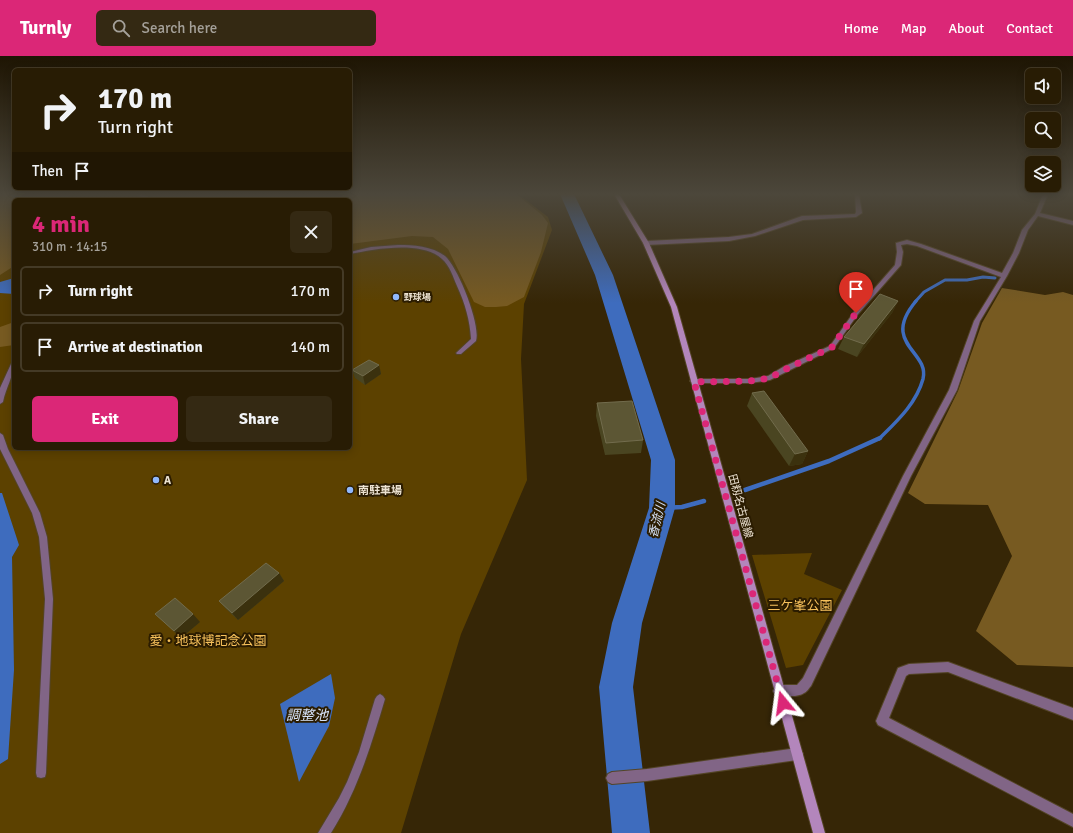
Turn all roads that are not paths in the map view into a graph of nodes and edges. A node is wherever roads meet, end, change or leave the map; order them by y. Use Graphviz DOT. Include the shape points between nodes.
graph roads {
  1 [pos="638,230"];
  2 [pos="766,230"];
  3 [pos="1025,230"];
  4 [pos="646,243"];
  5 [pos="352,253"];
  6 [pos="1004,276"];
  7 [pos="459,353"];
  8 [pos="12,368"];
  9 [pos="694,382"];
  10 [pos="0,402"];
  11 [pos="0,435"];
  12 [pos="779,691"];
  13 [pos="380,699"];
  14 [pos="1073,714"];
  15 [pos="797,754"];
  16 [pos="41,773"];
  17 [pos="612,778"];
  18 [pos="1073,821"];
  19 [pos="324,833"];
  20 [pos="819,833"];
  1 -- 4 [label="main road, 田籾名古屋線"];
  2 -- 4 [label="street" via="729,239"];
  3 -- 6 [label="street"];
  4 -- 9 [label="main road, 田籾名古屋線" via="674,307"];
  5 -- 7 [label="lane" via="408,246 422,248 443,257 467,302 474,332 474,340"];
  6 -- 9 [label="street" via="918,245 907,242 898,244 898,265 856,313 832,347 770,378"];
  6 -- 12 [label="street" via="977,321 953,390 907,476 806,682 800,690"];
  8 -- 10 [label="lane"];
  9 -- 12 [label="main road, 田籾名古屋線"];
  11 -- 16 [label="lane" via="4,449 36,513 43,537 49,600"];
  12 -- 15 [label="main road, 田籾名古屋線"];
  13 -- 19 [label="lane" via="367,745 349,790"];
  14 -- 18 [label="street" via="948,667 909,669 902,672 882,722"];
  15 -- 17 [label="street"];
  15 -- 20 [label="main road, 田籾名古屋線"];
}
